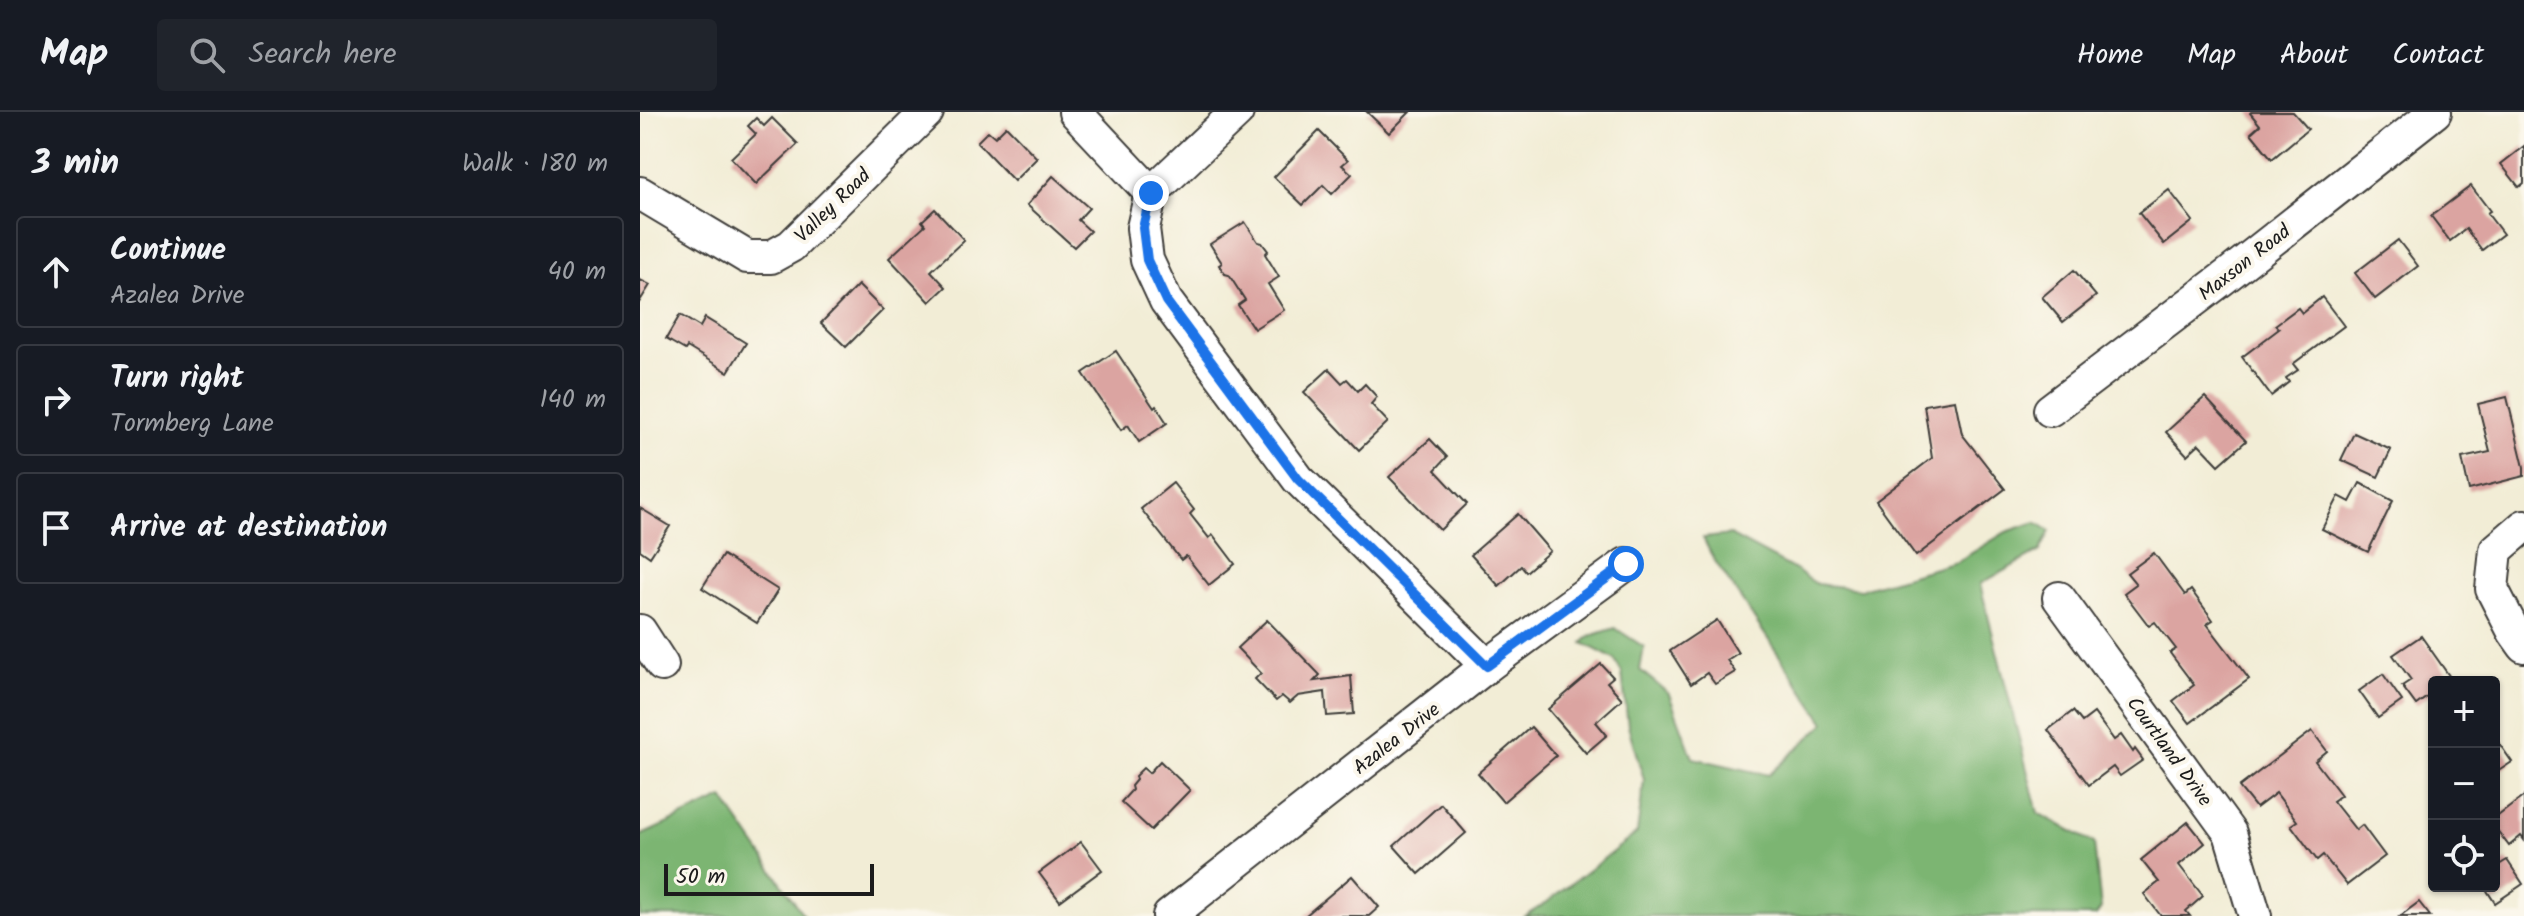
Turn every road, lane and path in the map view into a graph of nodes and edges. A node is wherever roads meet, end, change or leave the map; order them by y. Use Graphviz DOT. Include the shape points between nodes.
graph roads {
  1 [pos="927,112"];
  2 [pos="1075,112"];
  3 [pos="1237,112"];
  4 [pos="2435,112"];
  5 [pos="640,193"];
  6 [pos="1151,193"];
  7 [pos="2050,410"];
  8 [pos="2524,526"];
  9 [pos="1626,564"];
  10 [pos="2059,598"];
  11 [pos="640,631"];
  12 [pos="2524,646"];
  13 [pos="662,665"];
  14 [pos="1487,666"];
  15 [pos="1169,916"];
  16 [pos="2255,916"];
  1 -- 5 [label="street, Valley Road" via="791,246 771,257 747,257"];
  2 -- 6 [label="street"];
  3 -- 6 [label="street"];
  4 -- 7 [label="street, Maxson Road"];
  6 -- 14 [label="street" via="1143,228 1147,260 1166,301 1298,479"];
  8 -- 12 [label="street" via="2496,550 2492,589"];
  9 -- 14 [label="street, Azalea Drive"];
  10 -- 16 [label="street, Courtland Drive" via="2230,833"];
  11 -- 13 [label="street"];
  14 -- 15 [label="street, Azalea Drive"];
}
